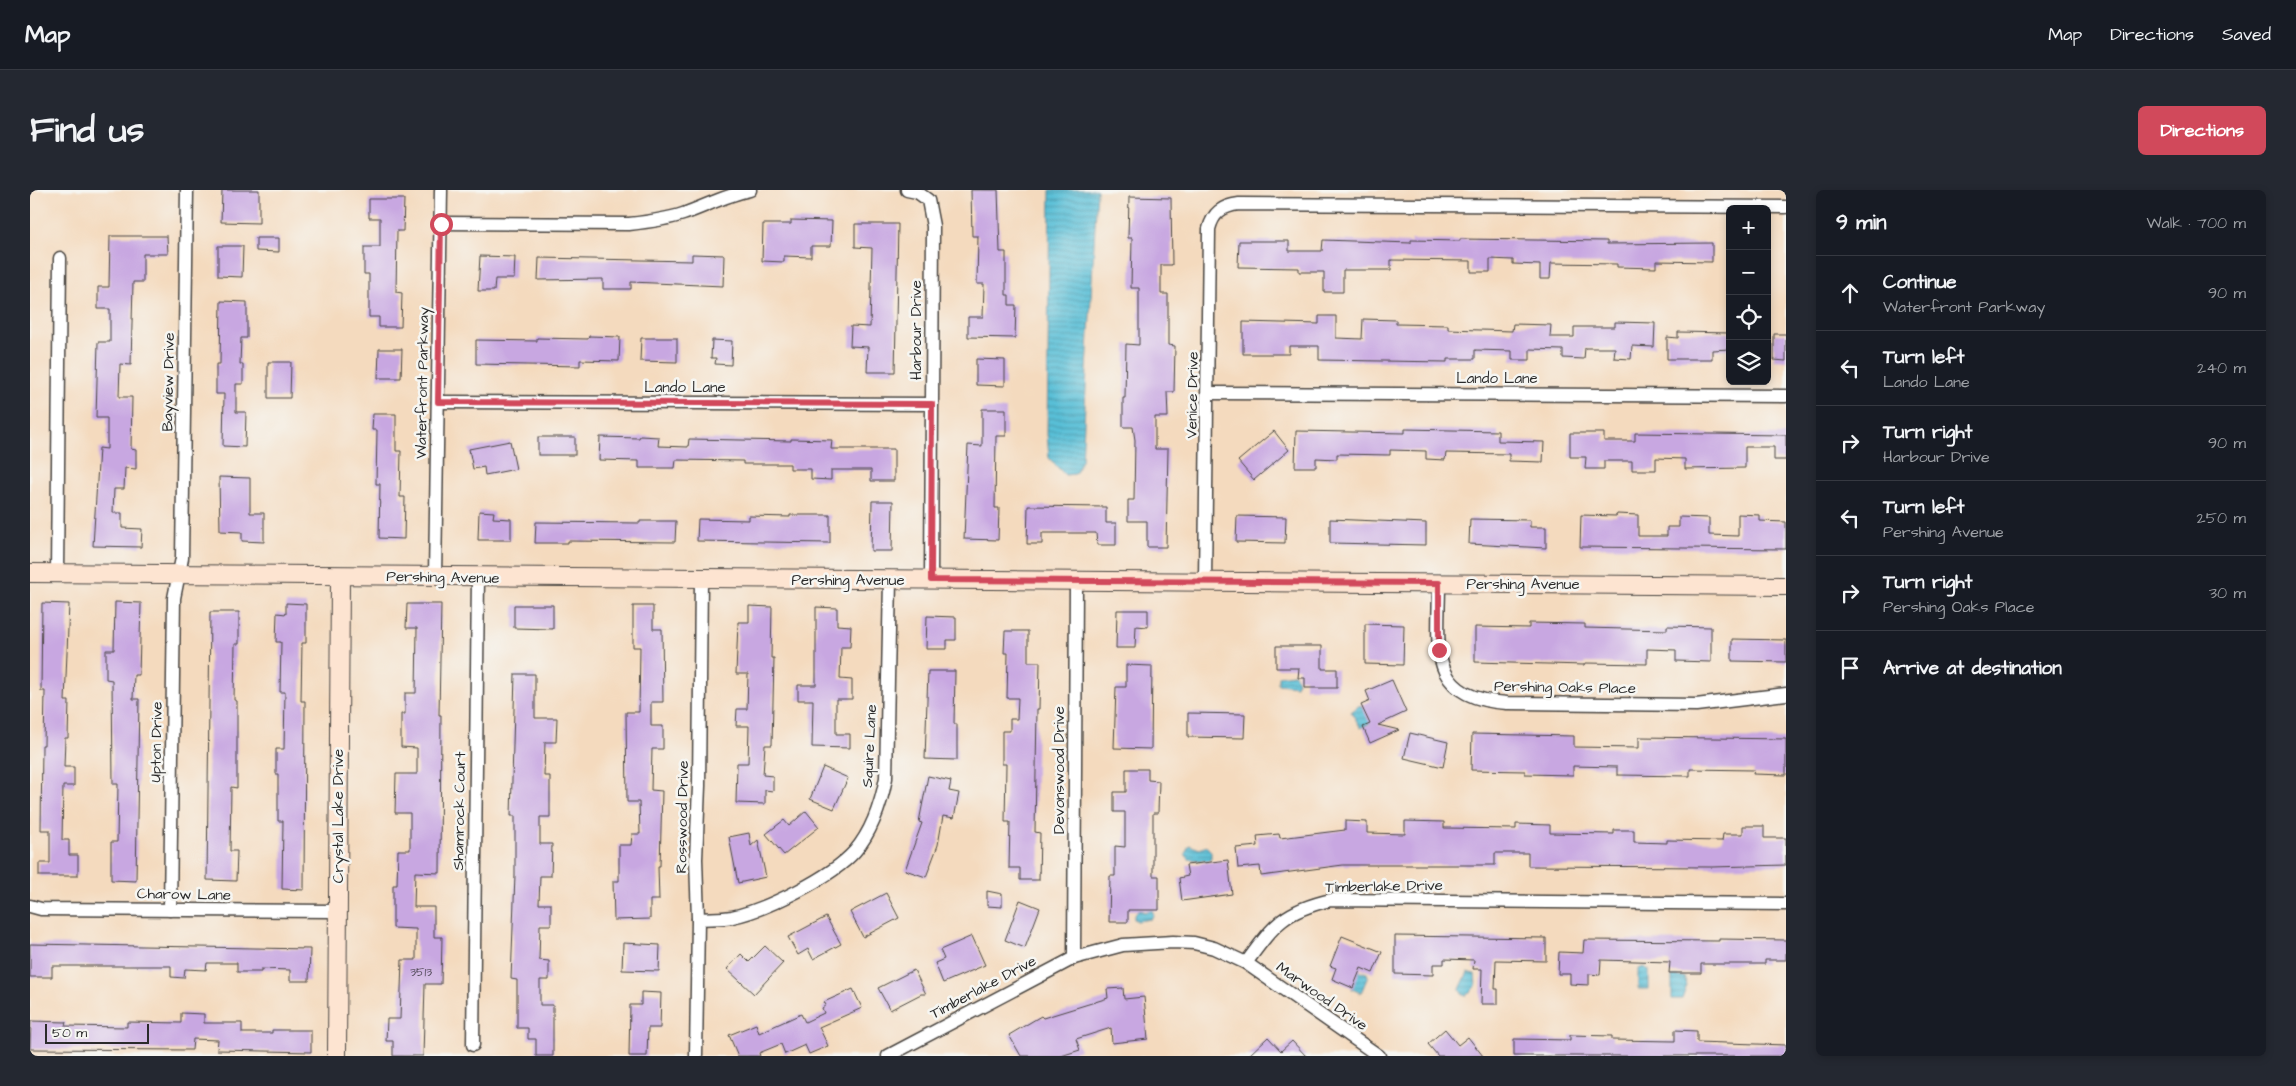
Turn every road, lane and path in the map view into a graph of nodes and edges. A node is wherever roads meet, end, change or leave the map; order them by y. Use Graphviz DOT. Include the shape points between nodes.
graph roads {
  1 [pos="187,190"];
  2 [pos="441,190"];
  3 [pos="750,190"];
  4 [pos="907,190"];
  5 [pos="1786,207"];
  6 [pos="441,224"];
  7 [pos="60,258"];
  8 [pos="1208,392"];
  9 [pos="1786,396"];
  10 [pos="438,402"];
  11 [pos="932,404"];
  12 [pos="30,573"];
  13 [pos="57,573"];
  14 [pos="178,574"];
  15 [pos="340,576"];
  16 [pos="435,576"];
  17 [pos="478,578"];
  18 [pos="700,579"];
  19 [pos="890,580"];
  20 [pos="931,580"];
  21 [pos="1076,582"];
  22 [pos="1205,582"];
  23 [pos="1439,583"];
  24 [pos="1786,586"];
  25 [pos="1786,694"];
  26 [pos="1786,904"];
  27 [pos="30,906"];
  28 [pos="170,910"];
  29 [pos="338,912"];
  30 [pos="698,919"];
  31 [pos="1074,958"];
  32 [pos="1246,963"];
  33 [pos="473,1045"];
  34 [pos="337,1056"];
  35 [pos="696,1056"];
  36 [pos="888,1056"];
  37 [pos="1379,1056"];
  1 -- 14 [label="street, Bayview Drive" via="182,558"];
  2 -- 6 [label="street, Waterfront Parkway"];
  3 -- 6 [label="street" via="730,194 657,221 629,224"];
  4 -- 11 [label="street, Harbour Drive" via="928,200 933,226"];
  5 -- 8 [label="street, Venice Drive" via="1227,206 1217,212 1209,229"];
  6 -- 10 [label="street, Waterfront Parkway"];
  7 -- 13 [label="street"];
  8 -- 9 [label="street, Lando Lane"];
  8 -- 22 [label="street, Venice Drive"];
  10 -- 11 [label="street, Lando Lane"];
  10 -- 16 [label="street, Waterfront Parkway"];
  11 -- 20 [label="street, Harbour Drive"];
  12 -- 13 [label="street, Pershing Avenue"];
  13 -- 14 [label="street, Pershing Avenue"];
  14 -- 15 [label="street, Pershing Avenue"];
  14 -- 28 [label="street, Upton Drive" via="174,598"];
  15 -- 16 [label="street, Pershing Avenue"];
  15 -- 29 [label="street, Crystal Lake Drive"];
  16 -- 17 [label="street, Pershing Avenue"];
  17 -- 18 [label="street, Pershing Avenue"];
  17 -- 33 [label="street, Shamrock Court"];
  18 -- 19 [label="street, Pershing Avenue"];
  18 -- 30 [label="street, Rosswood Drive"];
  19 -- 20 [label="street, Pershing Avenue"];
  19 -- 30 [label="street, Squire Lane" via="886,778 881,802 870,828 855,851 815,882 754,911 731,917"];
  20 -- 21 [label="street, Pershing Avenue"];
  21 -- 22 [label="street, Pershing Avenue"];
  21 -- 31 [label="street, Devonswood Drive"];
  22 -- 23 [label="street, Pershing Avenue"];
  23 -- 24 [label="street, Pershing Avenue"];
  23 -- 25 [label="street, Pershing Oaks Place" via="1439,650 1444,672 1454,686 1469,696 1506,703 1696,705"];
  26 -- 32 [label="street, Timberlake Drive" via="1331,900 1308,905 1290,914 1272,928"];
  27 -- 28 [label="street, Charow Lane" via="41,909"];
  28 -- 29 [label="street, Charow Lane"];
  29 -- 34 [label="street, Crystal Lake Drive"];
  30 -- 35 [label="street, Rosswood Drive"];
  31 -- 32 [label="street, Timberlake Drive" via="1123,945 1172,942 1214,948"];
  31 -- 36 [label="street, Timberlake Drive"];
  32 -- 37 [label="street, Marwood Drive"];
}
